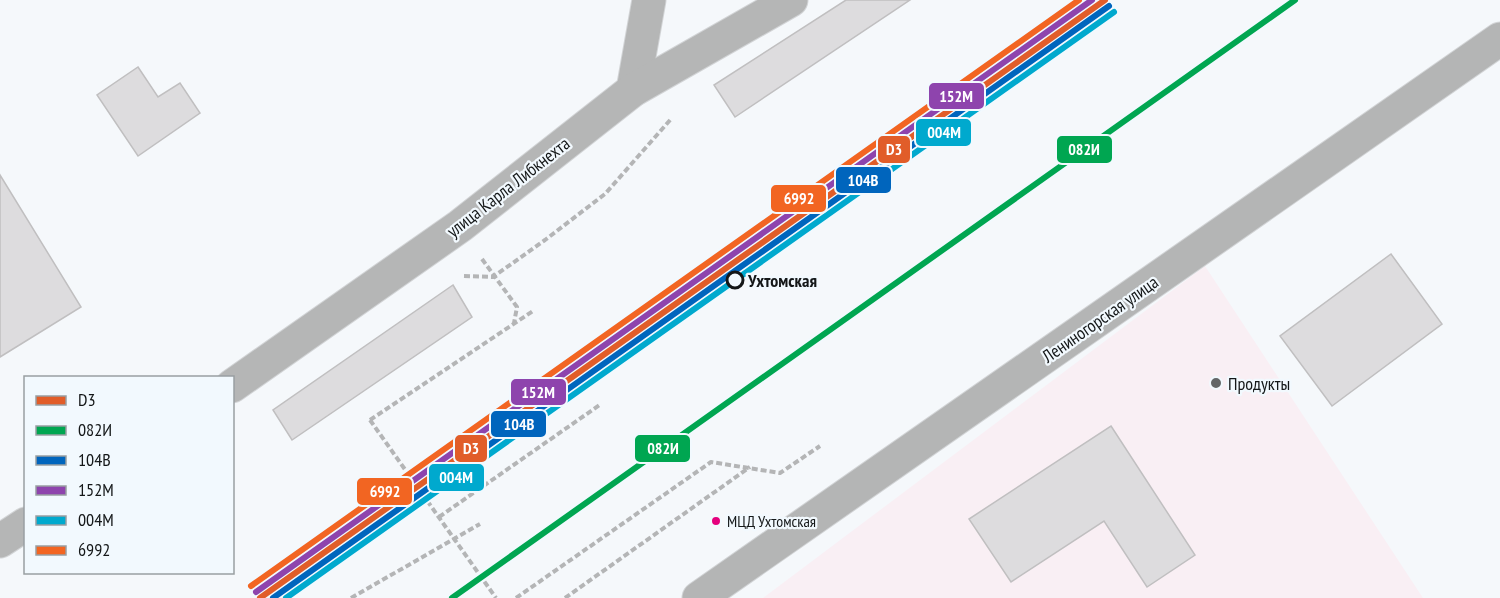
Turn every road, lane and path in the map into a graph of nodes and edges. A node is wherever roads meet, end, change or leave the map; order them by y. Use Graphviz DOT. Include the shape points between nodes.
graph roads {
  1 [pos="650,0"];
  2 [pos="745,0"];
  3 [pos="786,4"];
  4 [pos="1500,39"];
  5 [pos="633,90"];
  6 [pos="508,292"];
  7 [pos="533,311"];
  8 [pos="513,324"];
  9 [pos="234,385"];
  10 [pos="602,404"];
  11 [pos="820,446"];
  12 [pos="750,467"];
  13 [pos="439,517"];
  14 [pos="24,525"];
  15 [pos="480,525"];
  16 [pos="0,541"];
  17 [pos="351,598"];
  18 [pos="496,598"];
  19 [pos="516,598"];
  20 [pos="565,598"];
  21 [pos="699,598"];
  1 -- 5 [label="street"];
  2 -- 3 [label="street"];
  3 -- 5 [label="street, улица Карла Либкнехта"];
  4 -- 21 [label="street, Лениногорская улица"];
  5 -- 9 [label="street, улица Карла Либкнехта" via="460,226"];
  6 -- 8 [label="path" via="517,307"];
  7 -- 8 [label="path"];
  8 -- 13 [label="path, bridge" via="370,420"];
  10 -- 13 [label="path"];
  11 -- 12 [label="path" via="780,473"];
  12 -- 19 [label="path" via="711,462"];
  12 -- 20 [label="path"];
  13 -- 18 [label="path, bridge"];
  14 -- 16 [label="street"];
  15 -- 17 [label="path"];
}
